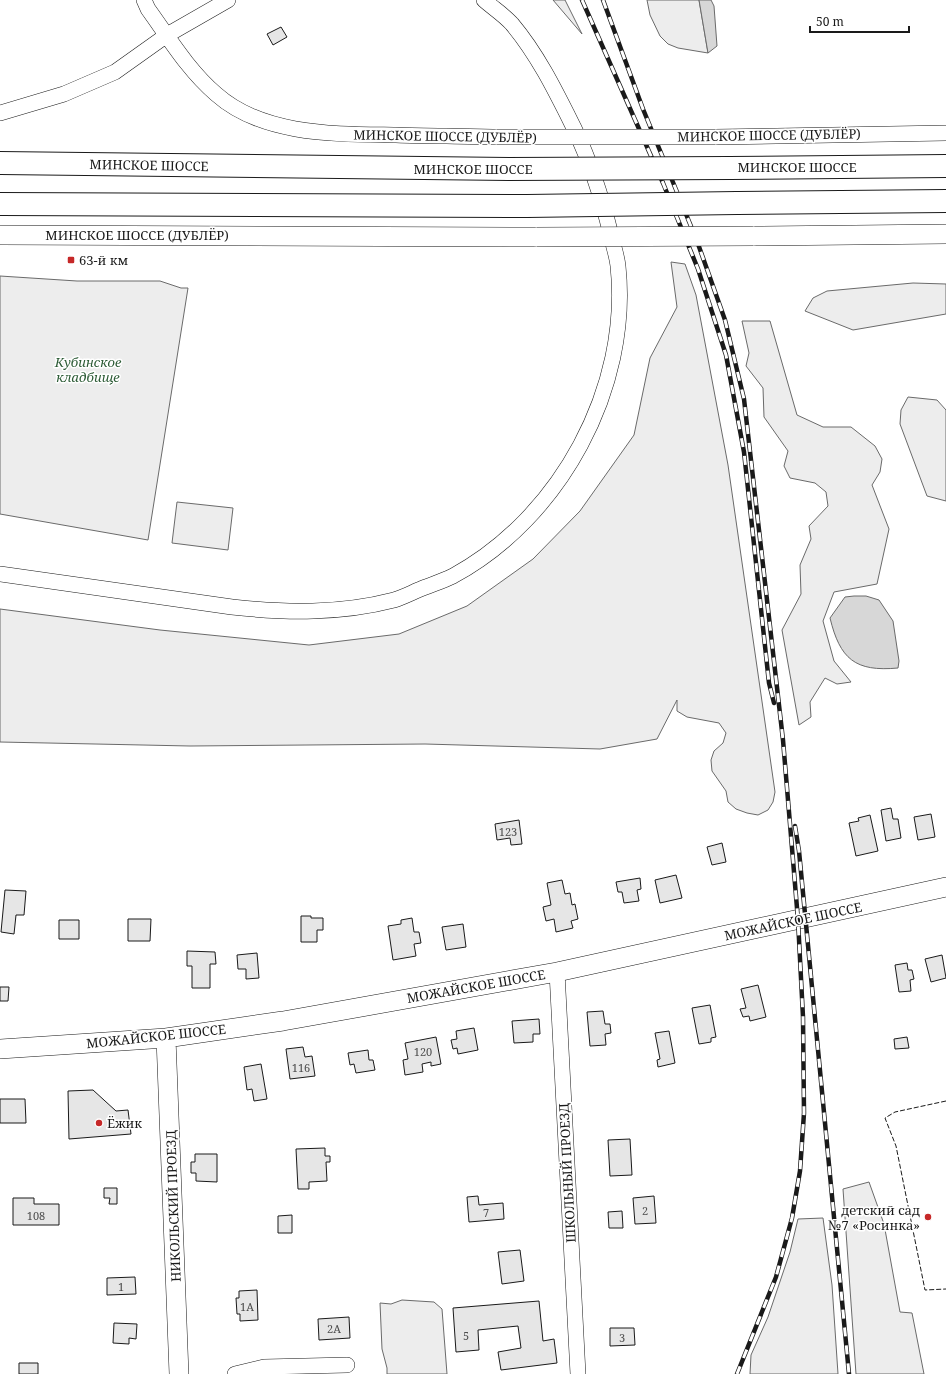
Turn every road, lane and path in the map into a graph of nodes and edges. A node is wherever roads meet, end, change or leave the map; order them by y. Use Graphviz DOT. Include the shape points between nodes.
graph roads {
  1 [pos="144,0"];
  2 [pos="228,0"];
  3 [pos="484,0"];
  4 [pos="167,35"];
  5 [pos="0,113"];
  6 [pos="946,133"];
  7 [pos="0,163"];
  8 [pos="946,166"];
  9 [pos="946,201"];
  10 [pos="0,204"];
  11 [pos="946,234"];
  12 [pos="0,235"];
  13 [pos="0,574"];
  14 [pos="946,888"];
  15 [pos="557,972"];
  16 [pos="166,1038"];
  17 [pos="0,1049"];
  18 [pos="347,1365"];
  19 [pos="179,1374"];
  20 [pos="235,1374"];
  21 [pos="578,1374"];
  1 -- 4 [label="street, МИНСКОЕ ШОССЕ (ДУБЛЁР)"];
  2 -- 4 [label="street"];
  3 -- 13 [label="street" via="511,22 546,71 586,154 604,203 618,265 619,305 610,368 594,417 570,465 541,504 503,542 452,576 394,599 330,612 232,607"];
  4 -- 5 [label="street" via="114,72 64,94"];
  4 -- 6 [label="street, МИНСКОЕ ШОССЕ (ДУБЛЁР), bridge" via="188,65 217,95 249,116 295,130 341,134 497,137"];
  7 -- 8 [label="highway, МИНСКОЕ ШОССЕ, bridge" via="509,169"];
  9 -- 10 [label="highway, bridge" via="527,206"];
  11 -- 12 [label="main road, МИНСКОЕ ШОССЕ (ДУБЛЁР), bridge" via="537,237"];
  14 -- 15 [label="main road, МОЖАЙСКОЕ ШОССЕ"];
  15 -- 16 [label="main road, МОЖАЙСКОЕ ШОССЕ" via="283,1021"];
  15 -- 21 [label="street, ШКОЛЬНЫЙ ПРОЕЗД"];
  16 -- 17 [label="main road, МОЖАЙСКОЕ ШОССЕ"];
  16 -- 19 [label="main road, НИКОЛЬСКИЙ ПРОЕЗД"];
  18 -- 20 [label="street" via="264,1367"];
}
